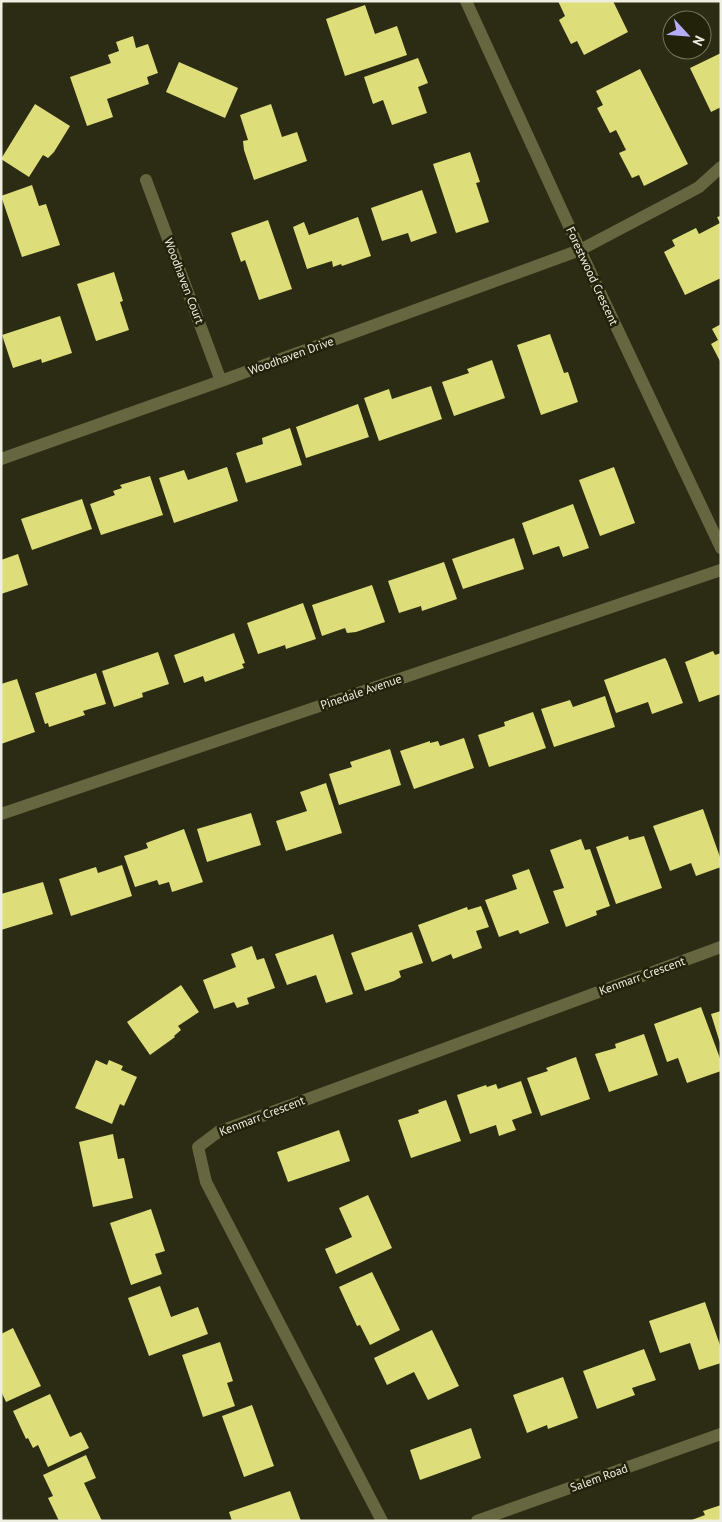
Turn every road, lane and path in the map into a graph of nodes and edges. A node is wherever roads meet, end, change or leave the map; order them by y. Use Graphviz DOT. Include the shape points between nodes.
graph roads {
  1 [pos="466,1"];
  2 [pos="721,167"];
  3 [pos="146,180"];
  4 [pos="580,250"];
  5 [pos="221,382"];
  6 [pos="1,459"];
  7 [pos="721,548"];
  8 [pos="721,570"];
  9 [pos="1,814"];
  10 [pos="721,947"];
  11 [pos="721,1434"];
  12 [pos="382,1521"];
  13 [pos="477,1521"];
  1 -- 4 [label="street, Forestwood Crescent"];
  2 -- 4 [label="street, Woodhaven Drive" via="694,190"];
  3 -- 5 [label="street, Woodhaven Court"];
  4 -- 5 [label="street, Woodhaven Drive"];
  4 -- 7 [label="street, Forestwood Crescent"];
  5 -- 6 [label="street, Woodhaven Drive"];
  8 -- 9 [label="street, Pinedale Avenue"];
  10 -- 12 [label="street, Kenmarr Crescent" via="218,1132 198,1147 206,1182"];
  11 -- 13 [label="street, Salem Road"];
}
